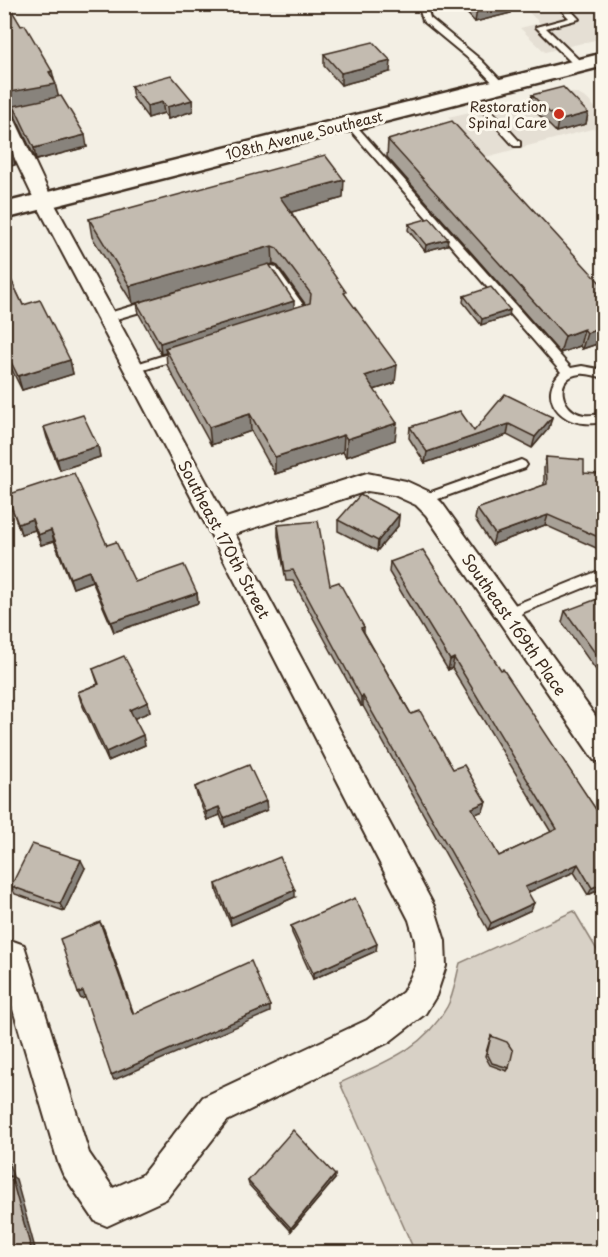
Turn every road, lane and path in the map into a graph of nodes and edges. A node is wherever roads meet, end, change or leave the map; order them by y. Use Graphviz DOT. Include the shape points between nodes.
graph roads {
  1 [pos="422,4"];
  2 [pos="560,4"];
  3 [pos="603,58"];
  4 [pos="579,65"];
  5 [pos="601,84"];
  6 [pos="500,85"];
  7 [pos="471,93"];
  8 [pos="8,115"];
  9 [pos="349,123"];
  10 [pos="517,144"];
  11 [pos="44,201"];
  12 [pos="4,211"];
  13 [pos="239,279"];
  14 [pos="162,302"];
  15 [pos="106,318"];
  16 [pos="293,320"];
  17 [pos="191,351"];
  18 [pos="134,369"];
  19 [pos="568,373"];
  20 [pos="603,374"];
  21 [pos="603,418"];
  22 [pos="521,465"];
  23 [pos="424,499"];
  24 [pos="220,529"];
  25 [pos="596,578"];
  26 [pos="507,614"];
  27 [pos="603,751"];
  28 [pos="13,956"];
  1 -- 6 [label="lane" via="426,19"];
  2 -- 4 [label="lane" via="575,19 540,27"];
  3 -- 4 [label="street, 108th Avenue Southeast"];
  4 -- 5 [label="street"];
  4 -- 6 [label="street, 108th Avenue Southeast"];
  6 -- 7 [label="street, 108th Avenue Southeast"];
  7 -- 9 [label="street, 108th Avenue Southeast"];
  7 -- 10 [label="lane"];
  8 -- 11 [label="street, Southeast 170th Street"];
  9 -- 11 [label="street, 108th Avenue Southeast"];
  9 -- 19 [label="lane"];
  11 -- 12 [label="street, 108th Avenue Southeast"];
  11 -- 15 [label="street, Southeast 170th Street"];
  13 -- 16 [label="lane" via="272,269 304,316"];
  14 -- 15 [label="lane"];
  15 -- 18 [label="street, Southeast 170th Street"];
  17 -- 18 [label="lane"];
  18 -- 24 [label="street, Southeast 170th Street"];
  19 -- 20 [label="lane" via="581,370"];
  19 -- 21 [label="lane" via="554,387 559,406 583,419"];
  22 -- 23 [label="lane"];
  23 -- 24 [label="street" via="398,487 367,482"];
  23 -- 26 [label="street, Southeast 169th Place"];
  24 -- 28 [label="street, Southeast 170th Street" via="423,916 431,966 425,985 414,1003 378,1031 214,1109 154,1187 107,1209 75,1162"];
  25 -- 26 [label="lane"];
  26 -- 27 [label="street, Southeast 169th Place"];
}
